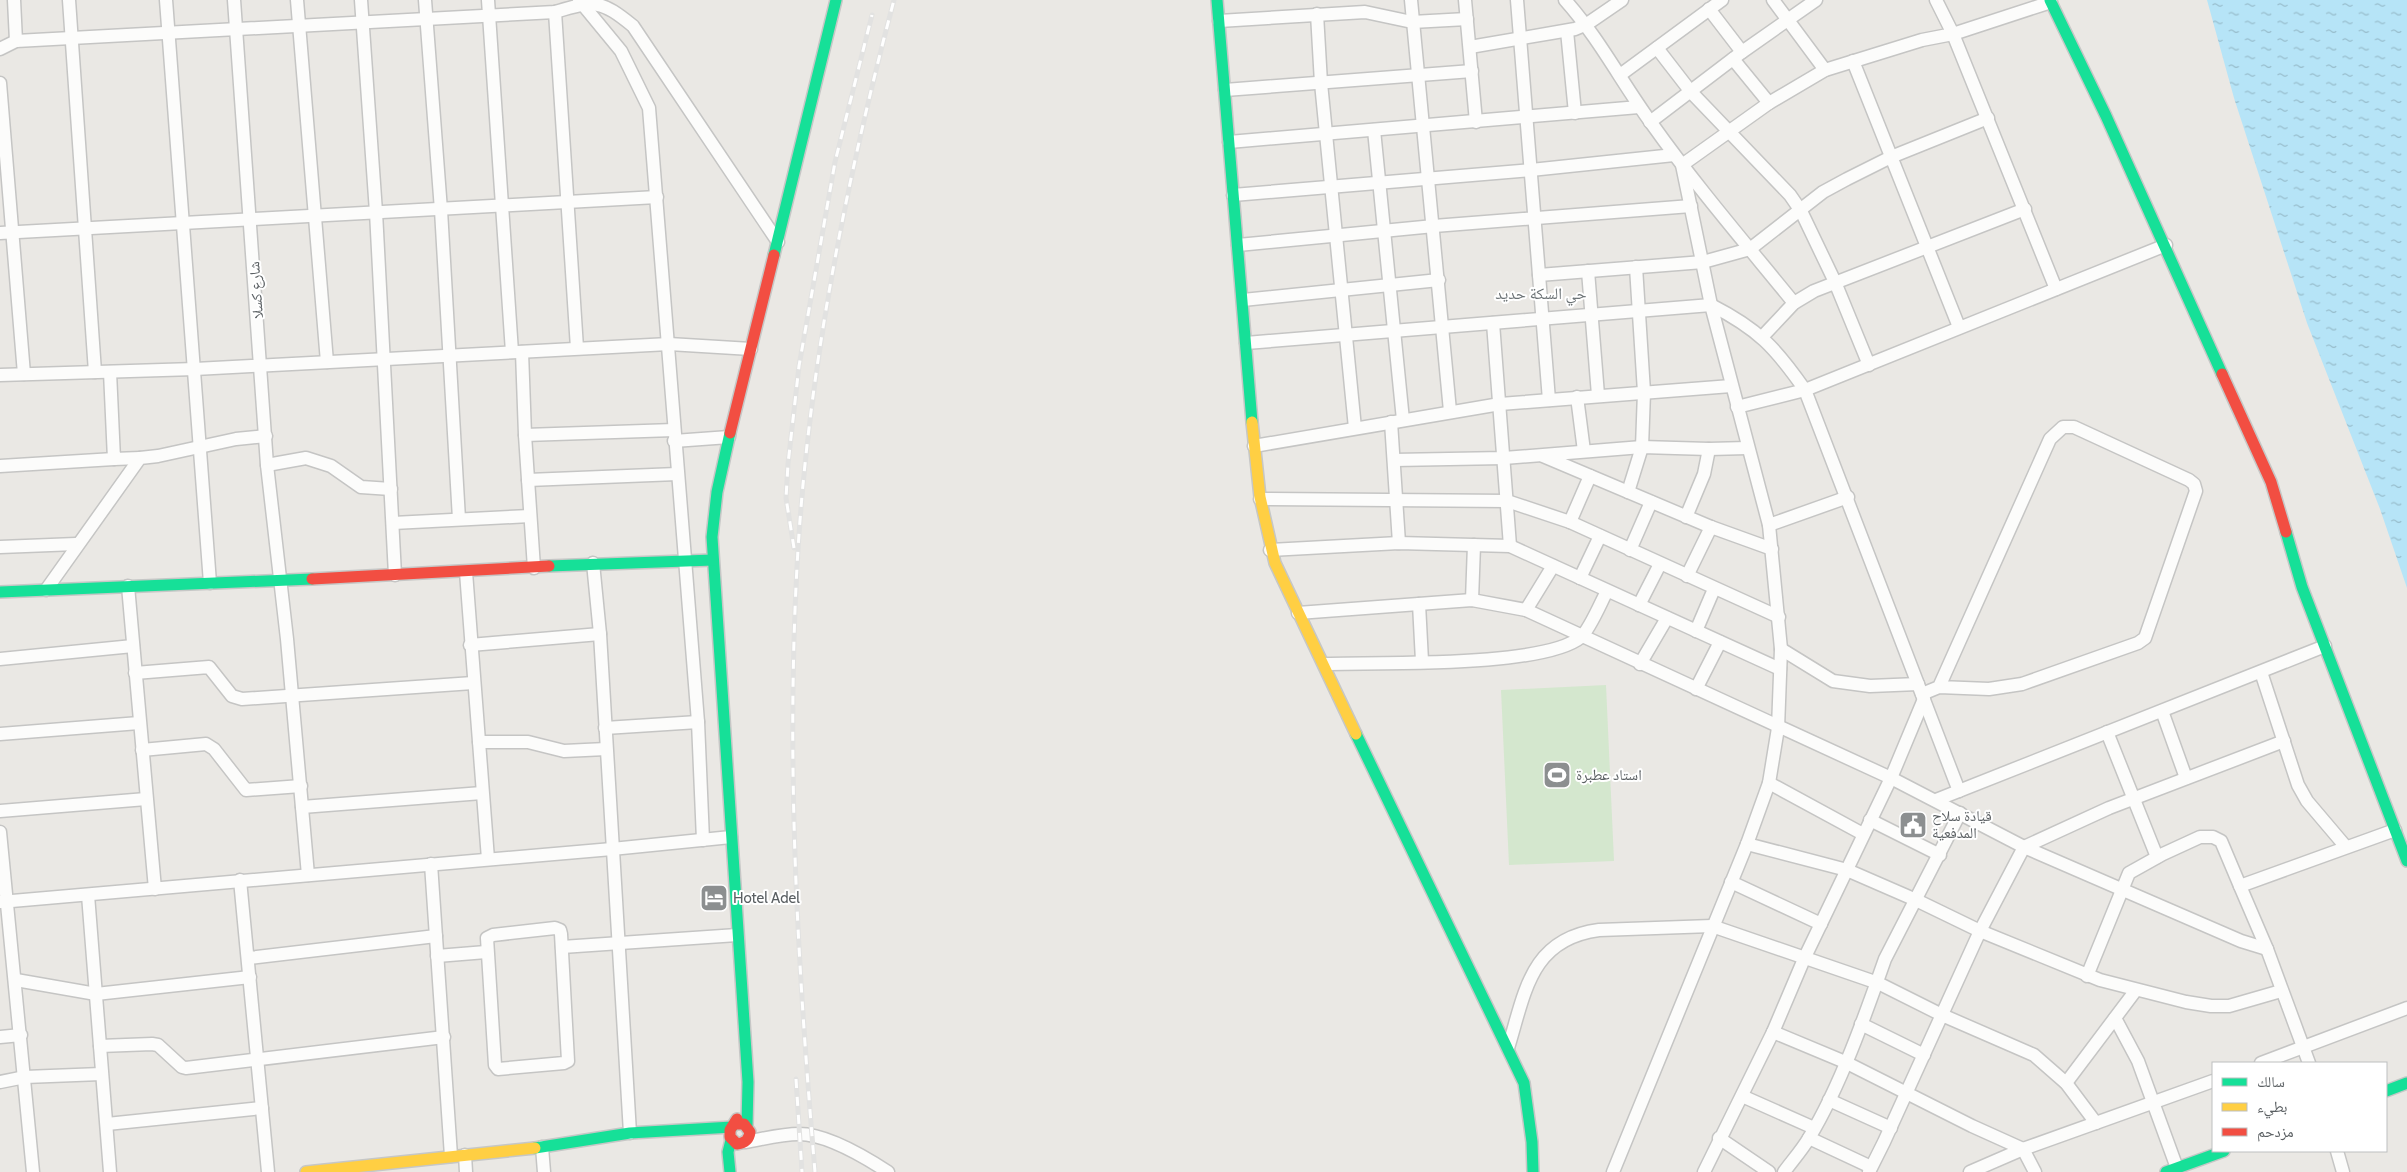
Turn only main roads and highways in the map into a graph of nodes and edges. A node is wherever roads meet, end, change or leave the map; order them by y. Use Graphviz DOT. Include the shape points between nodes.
graph roads {
  1 [pos="836,0"];
  2 [pos="1217,0"];
  3 [pos="2051,1"];
  4 [pos="713,560"];
  5 [pos="0,592"];
  6 [pos="2407,862"];
  7 [pos="2407,1083"];
  8 [pos="2387,1091"];
  9 [pos="737,1130"];
  10 [pos="2221,1152"];
  11 [pos="377,1169"];
  12 [pos="2171,1170"];
  13 [pos="306,1172"];
  14 [pos="731,1172"];
  15 [pos="1533,1172"];
  1 -- 4 [label="main road" via="729,437 714,515"];
  2 -- 15 [label="main road" via="1254,446 1270,550 1524,1083"];
  3 -- 6 [label="main road" via="2166,245 2271,482 2302,587"];
  4 -- 5 [label="main road"];
  4 -- 9 [label="main road" via="748,1101"];
  7 -- 8 [label="main road"];
  9 -- 11 [label="main road" via="630,1133"];
  9 -- 14 [label="main road" via="728,1152"];
  9 -- 14 [label="main road" via="737,1144 745,1143"];
  10 -- 12 [label="main road"];
  11 -- 13 [label="main road"];
}
